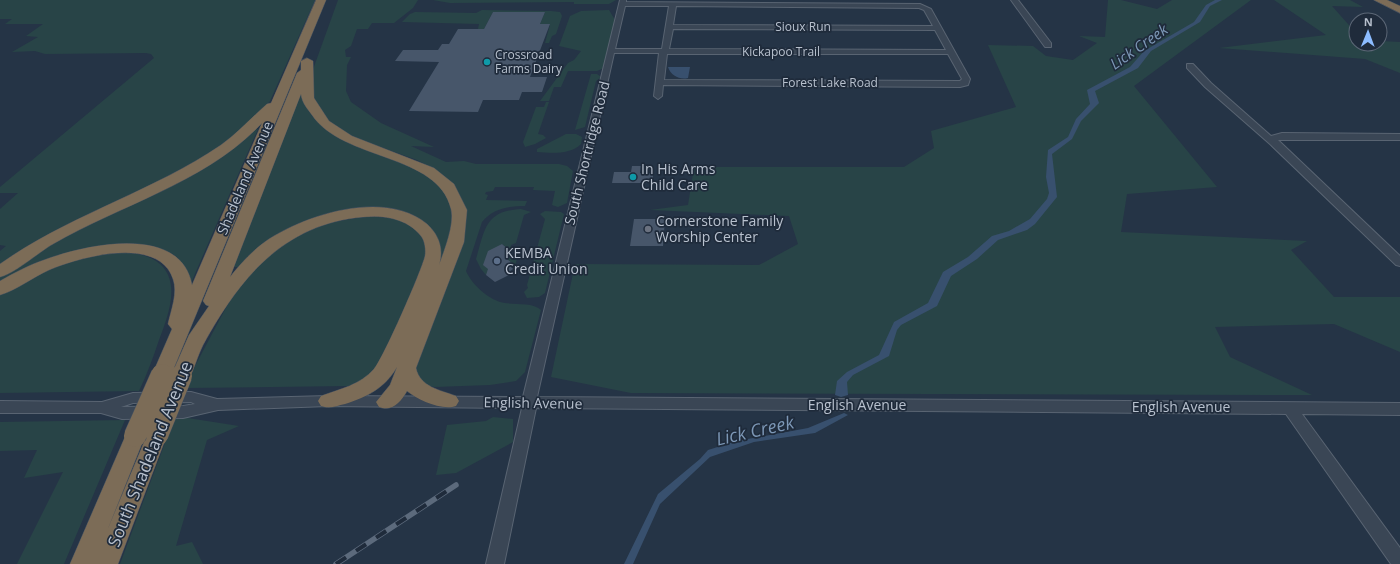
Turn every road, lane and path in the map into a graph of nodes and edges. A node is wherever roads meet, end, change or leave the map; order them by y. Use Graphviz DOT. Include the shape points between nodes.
graph roads {
  1 [pos="321,0"];
  2 [pos="331,0"];
  3 [pos="1014,0"];
  4 [pos="1379,0"];
  5 [pos="1395,0"];
  6 [pos="623,2"];
  7 [pos="1400,2"];
  8 [pos="919,3"];
  9 [pos="673,5"];
  10 [pos="1400,10"];
  11 [pos="670,27"];
  12 [pos="937,28"];
  13 [pos="1048,45"];
  14 [pos="612,51"];
  15 [pos="664,51"];
  16 [pos="950,52"];
  17 [pos="307,61"];
  18 [pos="1190,66"];
  19 [pos="660,82"];
  20 [pos="658,96"];
  21 [pos="278,100"];
  22 [pos="1400,137"];
  23 [pos="1273,140"];
  24 [pos="1400,262"];
  25 [pos="0,272"];
  26 [pos="0,289"];
  27 [pos="194,345"];
  28 [pos="171,357"];
  29 [pos="396,366"];
  30 [pos="172,375"];
  31 [pos="328,401"];
  32 [pos="449,401"];
  33 [pos="386,402"];
  34 [pos="529,403"];
  35 [pos="0,407"];
  36 [pos="1290,408"];
  37 [pos="1400,409"];
  38 [pos="1400,562"];
  39 [pos="82,564"];
  40 [pos="106,564"];
  41 [pos="495,564"];
  1 -- 21 [label="highway, Shadeland Avenue"];
  2 -- 17 [label="highway, Shadeland Avenue"];
  3 -- 13 [label="street"];
  4 -- 10 [label="highway"];
  5 -- 7 [label="highway"];
  6 -- 9 [label="street"];
  6 -- 14 [label="street, South Shortridge Road"];
  8 -- 9 [label="street"];
  8 -- 12 [label="street" via="927,10"];
  9 -- 11 [label="street"];
  11 -- 12 [label="street, Sioux Run"];
  11 -- 15 [label="street"];
  12 -- 16 [label="street"];
  14 -- 15 [label="street, Kickapoo Trail"];
  14 -- 34 [label="street, South Shortridge Road" via="538,355"];
  15 -- 16 [label="street, Kickapoo Trail"];
  15 -- 19 [label="street"];
  16 -- 19 [label="street, Forest Lake Road" via="966,80 965,83"];
  17 -- 27 [label="highway, Shadeland Avenue"];
  17 -- 29 [label="highway" via="307,97 319,118 351,140 428,170 448,187 458,205 460,221 456,242"];
  18 -- 23 [label="street" via="1208,85"];
  19 -- 20 [label="street"];
  21 -- 25 [label="highway" via="245,133 206,161 164,184 58,233"];
  21 -- 28 [label="highway, Shadeland Avenue"];
  22 -- 23 [label="street" via="1282,136"];
  23 -- 24 [label="street"];
  26 -- 28 [label="highway" via="42,266 86,253 125,248 155,252 175,265 183,283"];
  27 -- 29 [label="highway" via="232,284 273,243 299,229 329,218 358,213 385,213 403,217 421,227 431,238 434,250"];
  27 -- 30 [label="highway, South Shadeland Avenue"];
  28 -- 30 [label="highway, South Shadeland Avenue"];
  29 -- 31 [label="highway" via="367,388"];
  29 -- 32 [label="highway" via="414,387"];
  29 -- 33 [label="highway" via="384,390"];
  30 -- 39 [label="highway, South Shadeland Avenue, bridge" via="135,436"];
  30 -- 40 [label="highway, South Shadeland Avenue, bridge" via="157,435"];
  31 -- 33 [label="street, English Avenue"];
  31 -- 35 [label="street, English Avenue" via="218,404 183,412 122,413 101,407"];
  32 -- 33 [label="street, English Avenue"];
  32 -- 34 [label="street, English Avenue"];
  34 -- 36 [label="street, English Avenue"];
  34 -- 41 [label="street, South Shortridge Road"];
  36 -- 37 [label="street, English Avenue"];
  36 -- 38 [label="street"];
}
